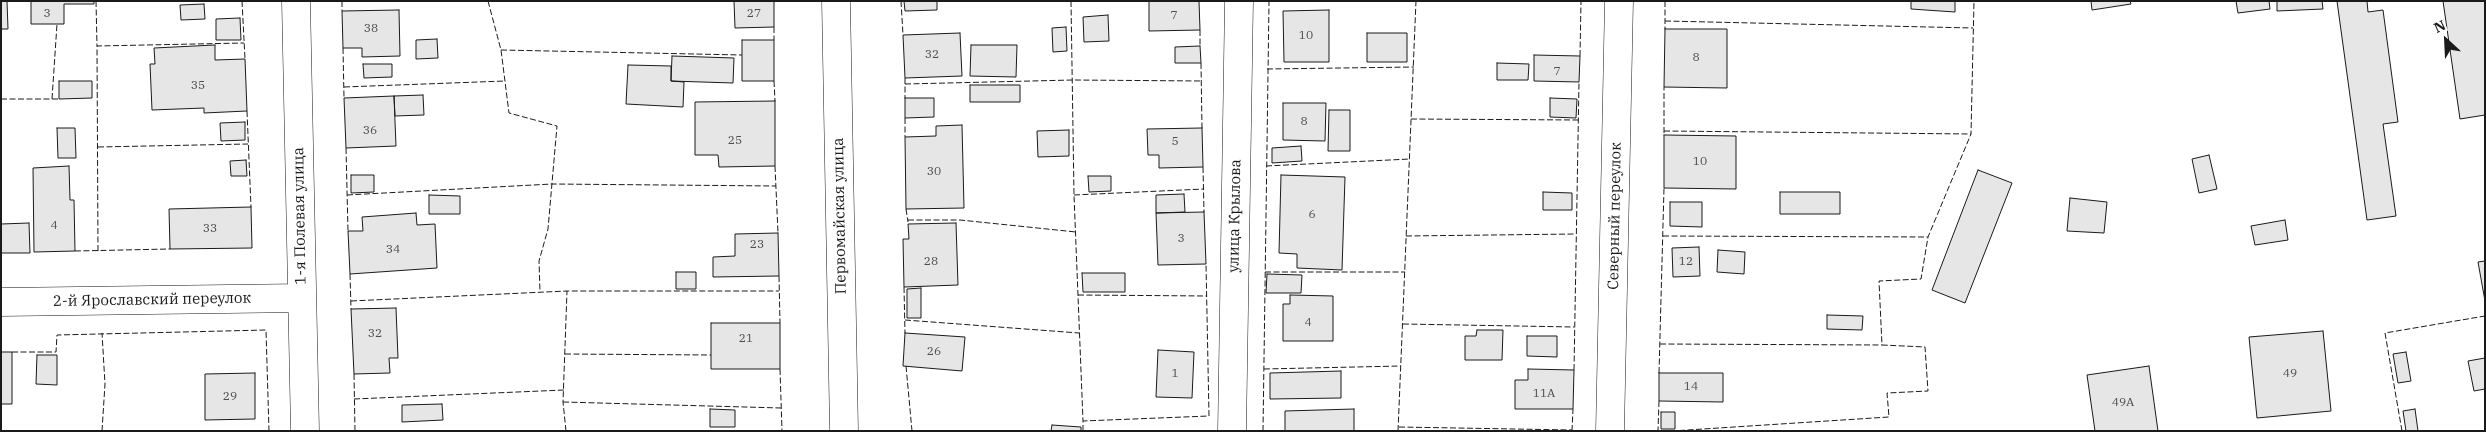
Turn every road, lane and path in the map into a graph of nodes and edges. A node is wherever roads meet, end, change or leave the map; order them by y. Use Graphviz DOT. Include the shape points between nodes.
graph roads {
  1 [pos="296,1"];
  2 [pos="836,1"];
  3 [pos="1239,1"];
  4 [pos="1619,1"];
  5 [pos="302,298"];
  6 [pos="1,302"];
  7 [pos="305,431"];
  8 [pos="844,431"];
  9 [pos="1232,431"];
  10 [pos="1610,431"];
  1 -- 5 [label="street, 1-я Полевая улица"];
  2 -- 8 [label="street, Первомайская улица"];
  3 -- 9 [label="street, улица Крылова"];
  4 -- 10 [label="street, Северный переулок"];
  5 -- 6 [label="street, 2-й Ярославский переулок"];
  5 -- 7 [label="street, 1-я Полевая улица"];
}
